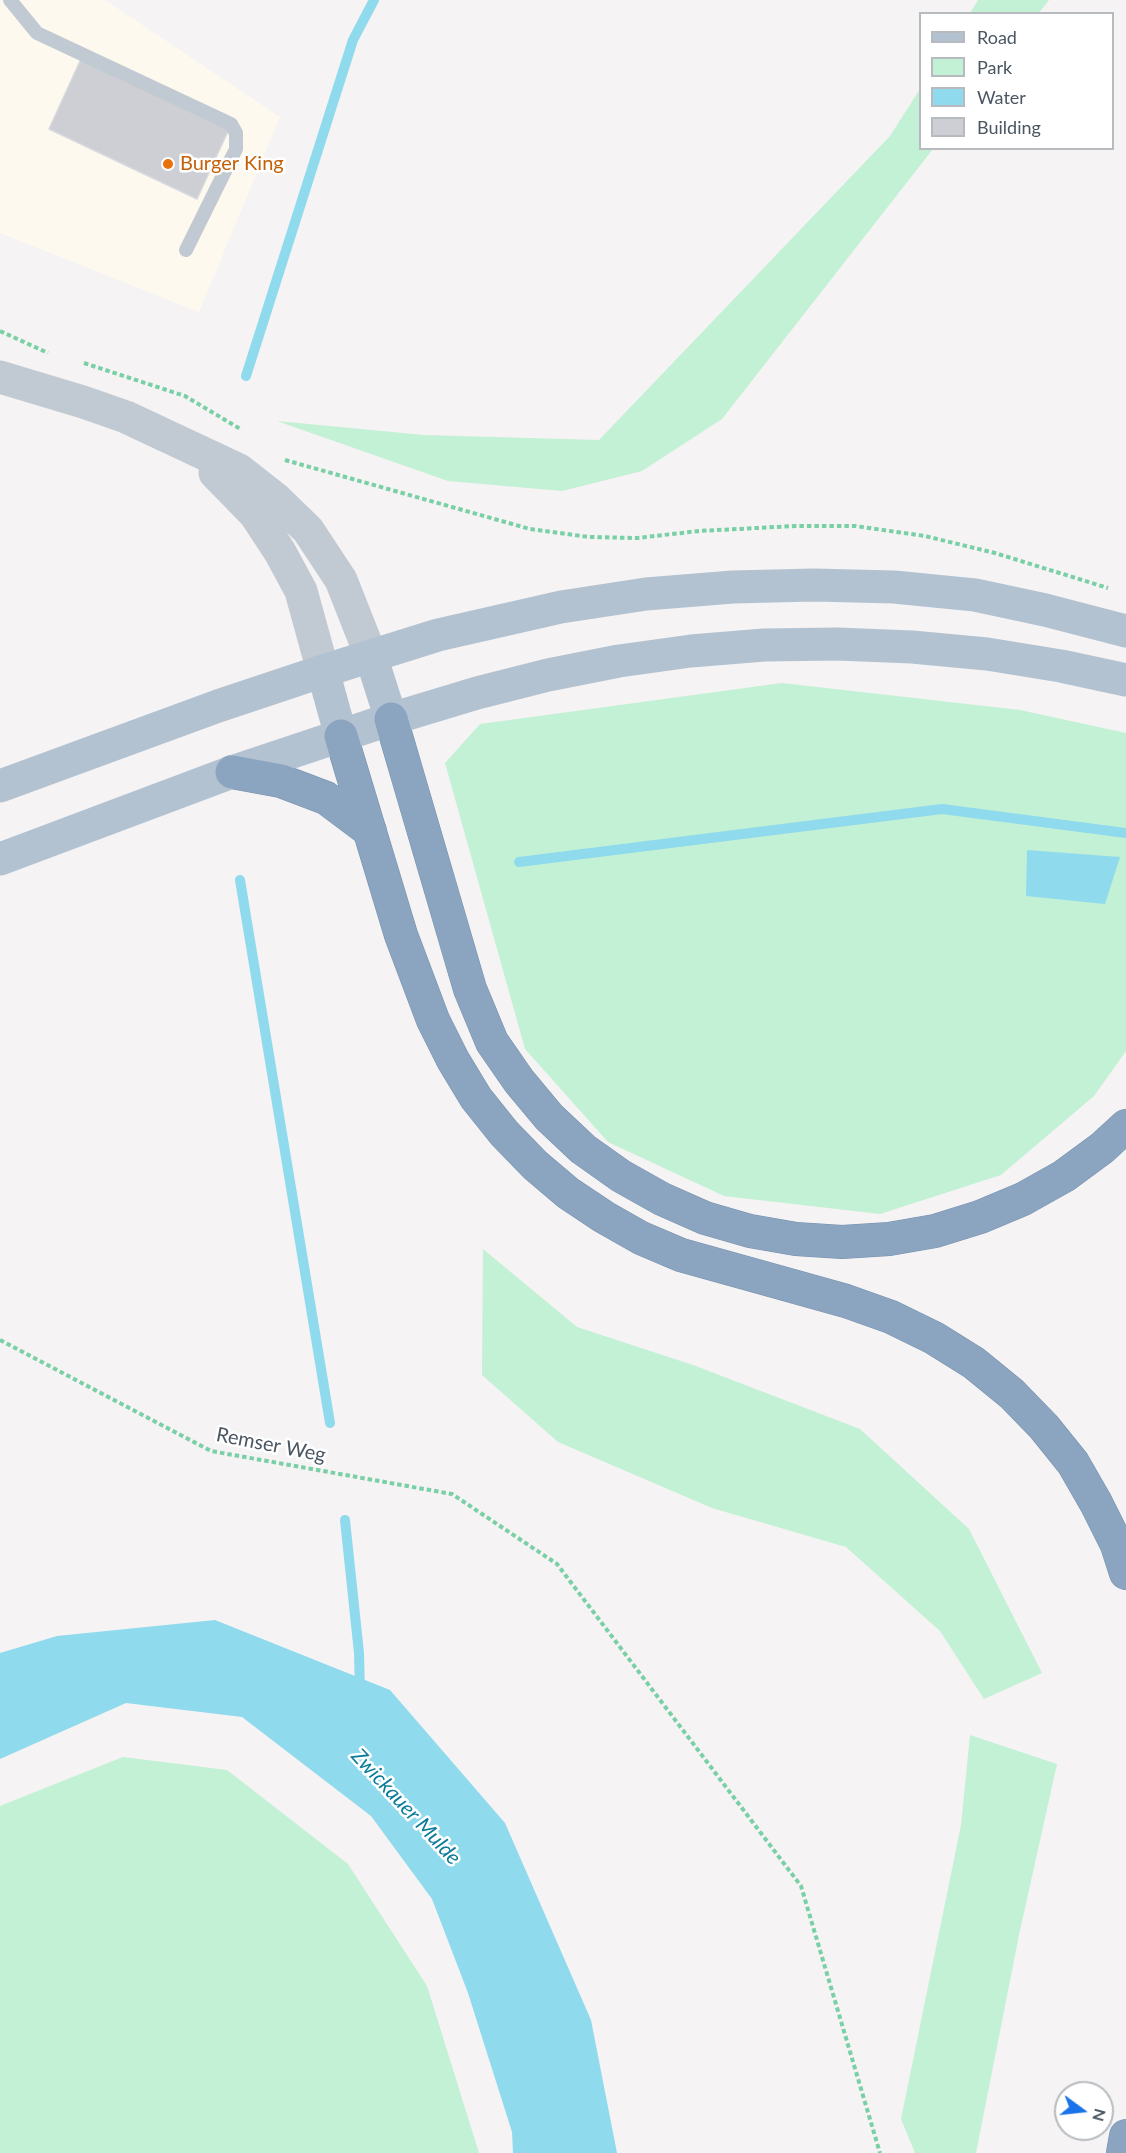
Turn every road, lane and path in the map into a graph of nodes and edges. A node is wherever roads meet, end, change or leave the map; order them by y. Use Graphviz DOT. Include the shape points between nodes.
graph roads {
  1 [pos="10,0"];
  2 [pos="186,250"];
  3 [pos="0,331"];
  4 [pos="59,356"];
  5 [pos="80,362"];
  6 [pos="0,377"];
  7 [pos="246,434"];
  8 [pos="190,449"];
  9 [pos="278,455"];
  10 [pos="1114,590"];
  11 [pos="1126,631"];
  12 [pos="371,656"];
  13 [pos="323,671"];
  14 [pos="1126,680"];
  15 [pos="390,719"];
  16 [pos="341,736"];
  17 [pos="232,772"];
  18 [pos="0,786"];
  19 [pos="370,831"];
  20 [pos="0,859"];
  21 [pos="1126,1126"];
  22 [pos="0,1340"];
  23 [pos="1126,1573"];
  24 [pos="1126,2136"];
  25 [pos="880,2153"];
  26 [pos="1123,2153"];
  1 -- 2 [label="lane" via="37,33 231,123 236,133 236,149"];
  3 -- 4 [label="path"];
  5 -- 7 [label="path" via="185,396"];
  6 -- 8 [label="street" via="126,417"];
  8 -- 12 [label="street" via="239,470 308,530 341,580"];
  8 -- 13 [label="street" via="255,514 280,552 301,591"];
  9 -- 10 [label="path" via="530,529 636,538 699,531 855,526 924,536 995,553"];
  11 -- 12 [label="main road" via="975,595 837,585 733,587 646,594 561,607 438,635"];
  12 -- 13 [label="main road"];
  12 -- 15 [label="main road"];
  13 -- 16 [label="main road"];
  13 -- 18 [label="main road"];
  14 -- 15 [label="main road" via="955,651 837,644 764,645 691,651 548,675"];
  15 -- 16 [label="main road"];
  15 -- 21 [label="highway" via="470,989 492,1042 519,1081 583,1149 662,1199 705,1218 750,1231 842,1242 889,1239 935,1231 1023,1199 1064,1176"];
  16 -- 17 [label="main road"];
  16 -- 19 [label="highway"];
  17 -- 19 [label="highway" via="281,781 326,798"];
  17 -- 20 [label="main road"];
  19 -- 23 [label="highway" via="401,935 433,1020 476,1098 535,1165 577,1199 641,1238 691,1259 891,1317 974,1363 1044,1427 1073,1463 1096,1503"];
  22 -- 25 [label="path, Remser Weg" via="211,1451 452,1494 556,1564 801,1886"];
  24 -- 26 [label="highway"];
}
